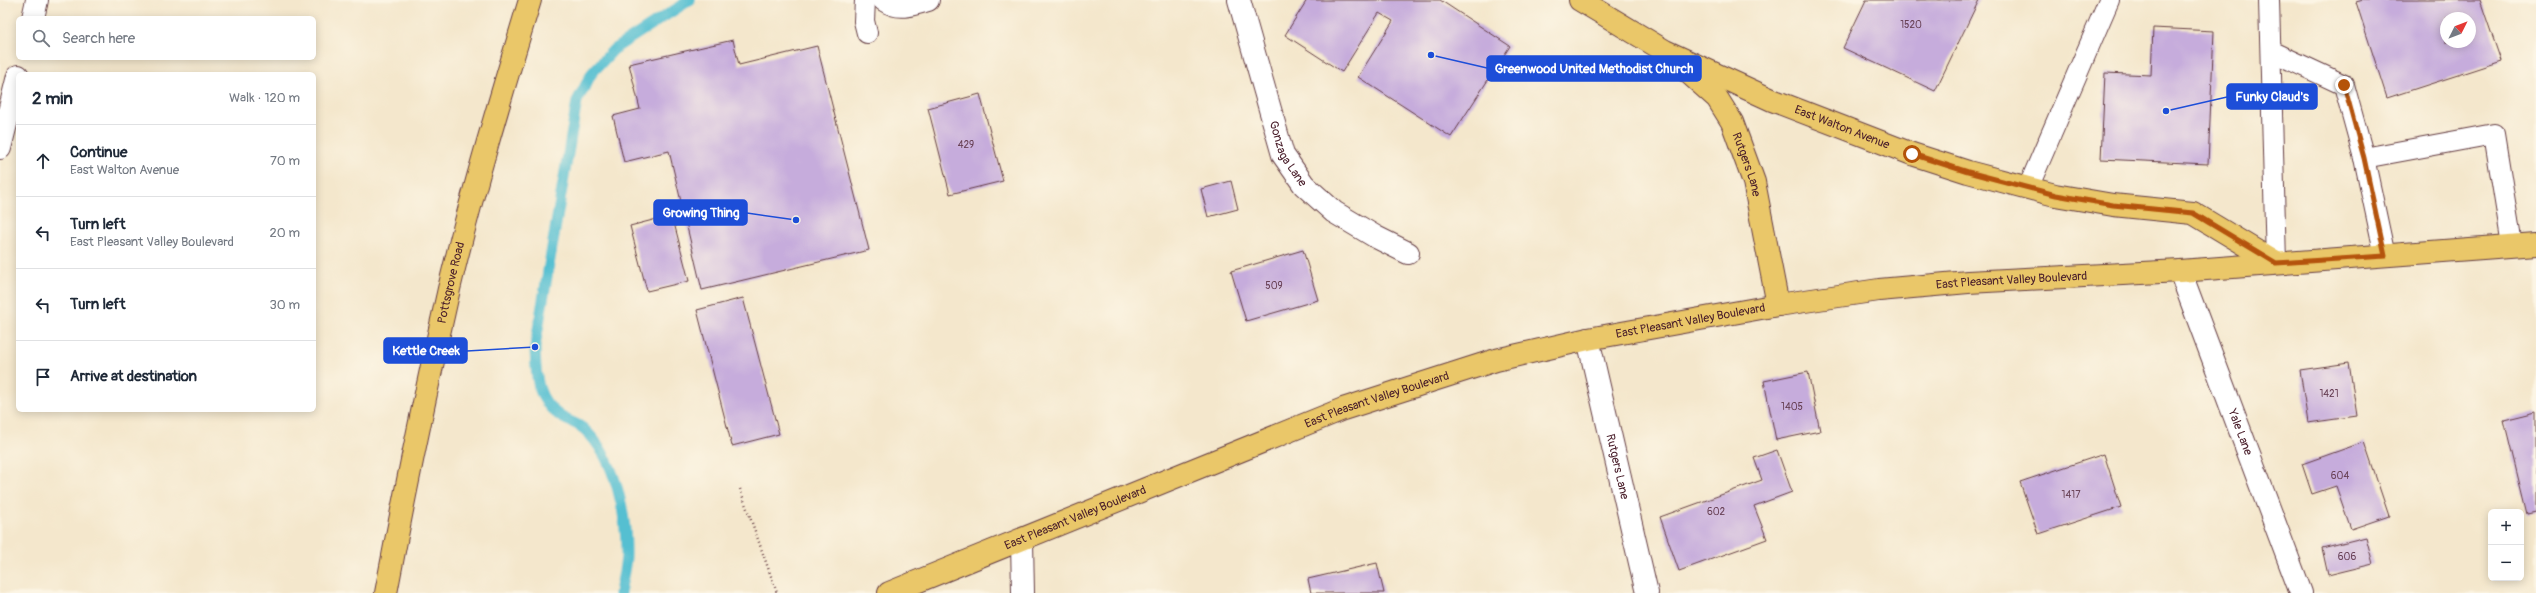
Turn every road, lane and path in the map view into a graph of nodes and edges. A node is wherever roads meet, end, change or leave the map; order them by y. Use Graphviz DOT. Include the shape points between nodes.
graph roads {
  1 [pos="37,0"];
  2 [pos="530,0"];
  3 [pos="865,0"];
  4 [pos="884,0"];
  5 [pos="928,0"];
  6 [pos="1239,0"];
  7 [pos="1580,0"];
  8 [pos="2109,0"];
  9 [pos="2270,0"];
  10 [pos="33,16"];
  11 [pos="867,33"];
  12 [pos="1665,51"];
  13 [pos="2271,51"];
  14 [pos="22,60"];
  15 [pos="19,72"];
  16 [pos="16,83"];
  17 [pos="0,148"];
  18 [pos="2364,158"];
  19 [pos="2028,188"];
  20 [pos="2536,244"];
  21 [pos="2512,245"];
  22 [pos="1408,254"];
  23 [pos="2385,256"];
  24 [pos="2276,263"];
  25 [pos="2180,271"];
  26 [pos="1778,305"];
  27 [pos="1588,339"];
  28 [pos="740,489"];
  29 [pos="1022,541"];
  30 [pos="386,593"];
  31 [pos="777,593"];
  32 [pos="889,593"];
  33 [pos="1023,593"];
  34 [pos="1647,593"];
  35 [pos="2301,593"];
  1 -- 10 [label="street"];
  2 -- 30 [label="main road, Pottsgrove Road" via="487,142 449,289"];
  3 -- 11 [label="lane" via="864,21"];
  4 -- 5 [label="street" via="891,4 910,6"];
  6 -- 22 [label="street, Gonzaga Lane" via="1283,155 1304,185 1334,212"];
  7 -- 12 [label="main road, East Walton Avenue"];
  8 -- 19 [label="lane"];
  9 -- 13 [label="lane"];
  12 -- 19 [label="main road, East Walton Avenue" via="1772,100 1898,148 1968,172"];
  12 -- 26 [label="main road, Rutgers Lane" via="1717,98 1732,122 1754,182"];
  13 -- 18 [label="lane" via="2344,85"];
  13 -- 24 [label="lane"];
  14 -- 15 [label="street"];
  16 -- 17 [label="street"];
  18 -- 21 [label="lane" via="2494,134"];
  18 -- 23 [label="lane"];
  19 -- 24 [label="main road, East Walton Avenue" via="2113,205 2193,213"];
  20 -- 21 [label="main road, East Pleasant Valley Boulevard"];
  21 -- 23 [label="main road, East Pleasant Valley Boulevard"];
  23 -- 24 [label="main road, East Pleasant Valley Boulevard"];
  24 -- 25 [label="main road, East Pleasant Valley Boulevard"];
  25 -- 26 [label="main road, East Pleasant Valley Boulevard" via="1968,282 1879,290"];
  25 -- 35 [label="street, Yale Lane"];
  26 -- 27 [label="main road, East Pleasant Valley Boulevard"];
  27 -- 29 [label="main road, East Pleasant Valley Boulevard" via="1496,360 1343,409"];
  27 -- 34 [label="street, Rutgers Lane"];
  28 -- 31 [label="path"];
  29 -- 32 [label="main road, East Pleasant Valley Boulevard"];
  29 -- 33 [label="street"];
}
